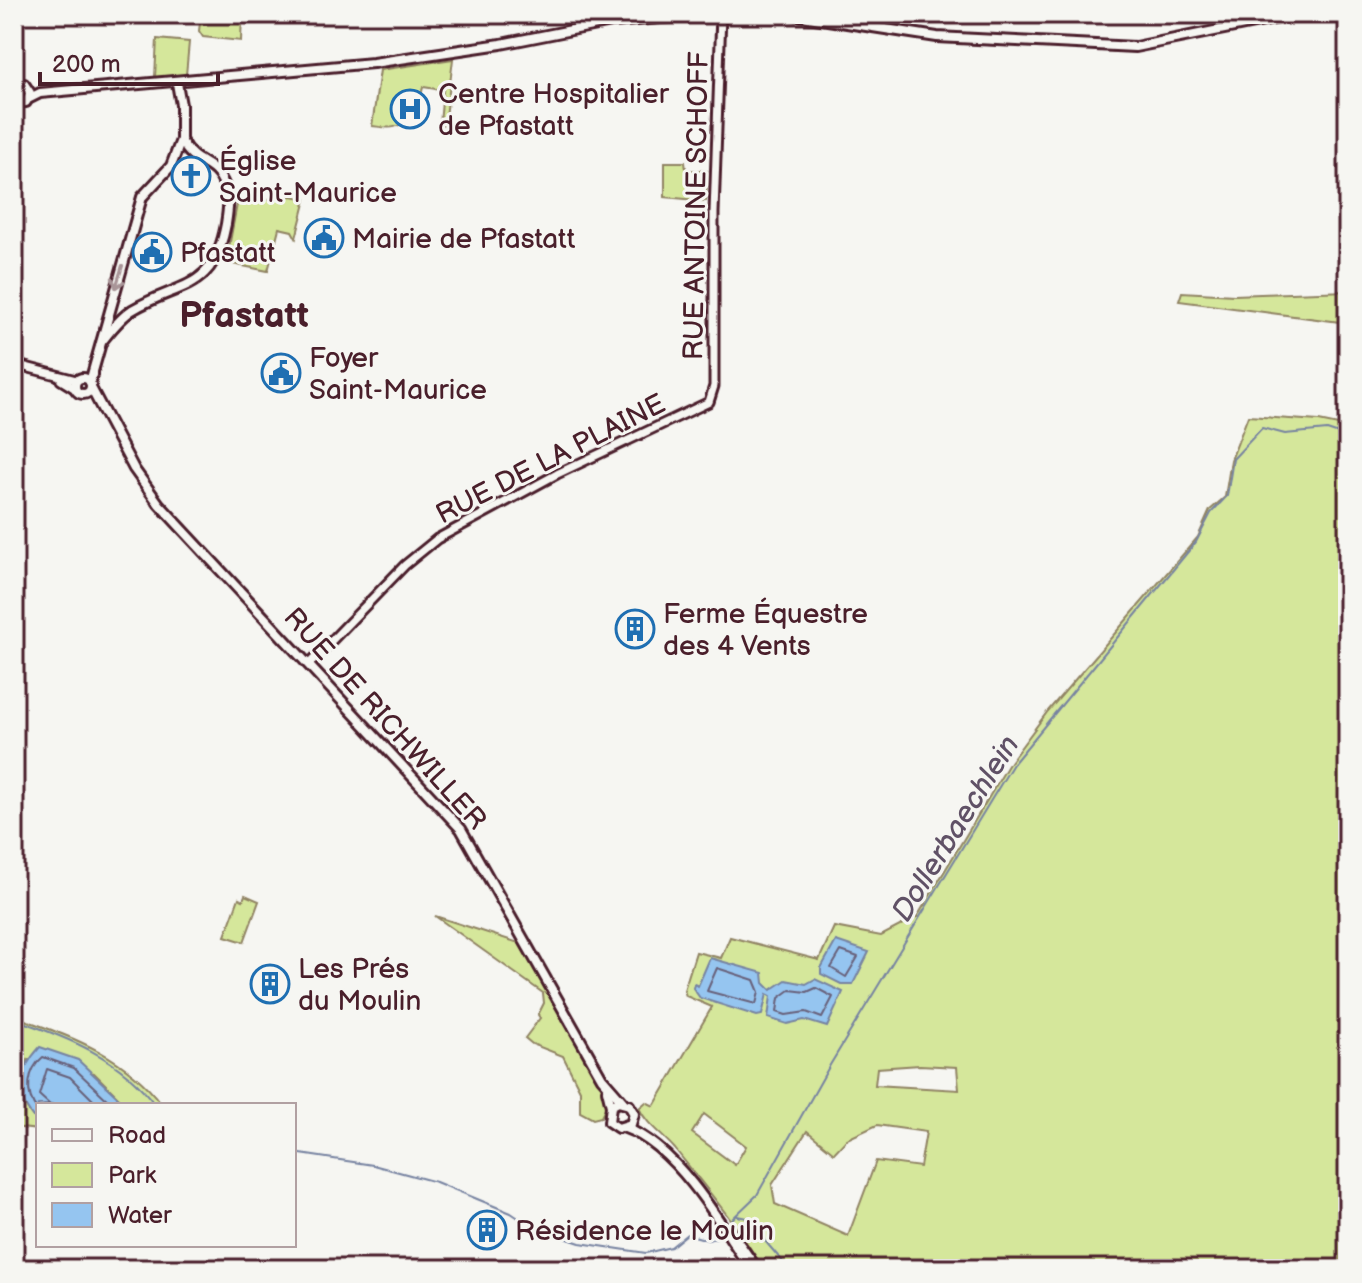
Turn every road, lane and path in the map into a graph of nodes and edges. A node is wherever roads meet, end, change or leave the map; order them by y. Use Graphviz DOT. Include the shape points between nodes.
graph roads {
  1 [pos="709,14"];
  2 [pos="721,14"];
  3 [pos="789,14"];
  4 [pos="1299,14"];
  5 [pos="189,82"];
  6 [pos="19,83"];
  7 [pos="177,83"];
  8 [pos="40,93"];
  9 [pos="28,99"];
  10 [pos="14,104"];
  11 [pos="181,105"];
  12 [pos="181,140"];
  13 [pos="101,341"];
  14 [pos="14,366"];
  15 [pos="83,385"];
  16 [pos="712,398"];
  17 [pos="310,663"];
  18 [pos="602,1078"];
  19 [pos="623,1102"];
  20 [pos="611,1106"];
  21 [pos="634,1117"];
  22 [pos="625,1128"];
  23 [pos="649,1139"];
  24 [pos="707,1205"];
  25 [pos="750,1269"];
  26 [pos="757,1269"];
  1 -- 5 [label="main road" via="612,22 414,57"];
  2 -- 16 [label="street, RUE ANTOINE SCHOFF"];
  3 -- 4 [label="main road" via="946,38 1111,47 1158,45"];
  5 -- 7 [label="main road"];
  5 -- 11 [label="main road"];
  6 -- 8 [label="main road"];
  6 -- 9 [label="main road"];
  7 -- 8 [label="main road"];
  7 -- 11 [label="main road"];
  8 -- 9 [label="main road"];
  9 -- 10 [label="main road"];
  11 -- 12 [label="main road"];
  12 -- 13 [label="main road, one-way" via="171,166 142,197"];
  12 -- 13 [label="main road" via="193,160 213,167 225,186 229,206 221,250 201,276 126,314"];
  13 -- 15 [label="main road"];
  14 -- 15 [label="street"];
  15 -- 17 [label="main road, RUE DE RICHWILLER" via="159,504"];
  16 -- 17 [label="street, RUE DE LA PLAINE" via="437,539"];
  17 -- 18 [label="main road, RUE DE RICHWILLER" via="461,829"];
  18 -- 19 [label="main road, RUE DE RICHWILLER"];
  18 -- 20 [label="main road, RUE DE RICHWILLER"];
  19 -- 20 [label="main road"];
  19 -- 21 [label="main road"];
  20 -- 22 [label="main road" via="609,1122"];
  21 -- 22 [label="main road"];
  21 -- 23 [label="main road"];
  22 -- 23 [label="main road"];
  23 -- 24 [label="main road"];
  24 -- 25 [label="main road"];
  24 -- 26 [label="main road"];
}
